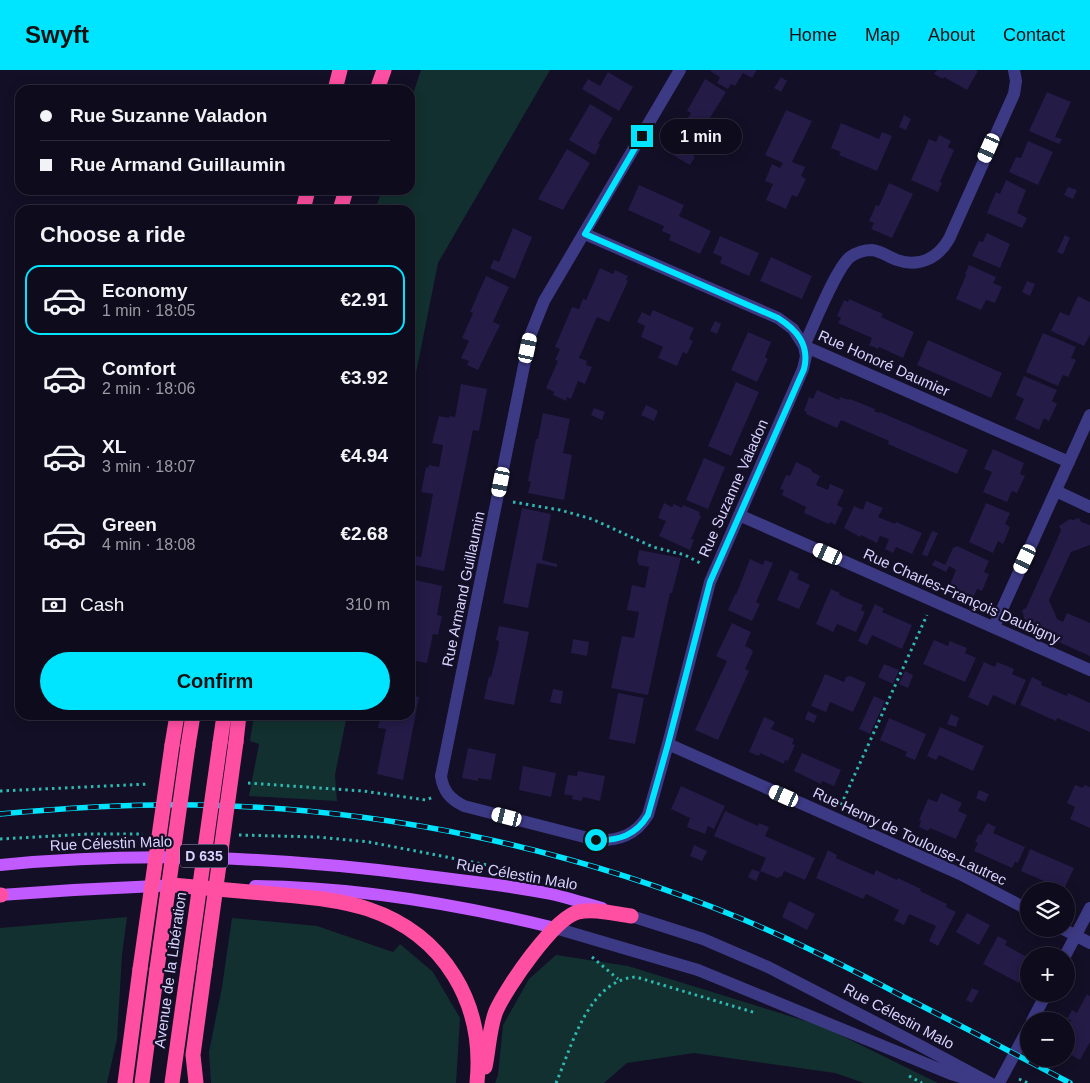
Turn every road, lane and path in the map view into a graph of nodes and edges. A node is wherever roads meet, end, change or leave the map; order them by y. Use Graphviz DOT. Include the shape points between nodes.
graph roads {
  1 [pos="340,70"];
  2 [pos="384,70"];
  3 [pos="680,70"];
  4 [pos="1014,70"];
  5 [pos="336,85"];
  6 [pos="379,85"];
  7 [pos="585,234"];
  8 [pos="804,346"];
  9 [pos="1090,415"];
  10 [pos="1069,462"];
  11 [pos="1056,491"];
  12 [pos="498,499"];
  13 [pos="1090,507"];
  14 [pos="739,515"];
  15 [pos="714,570"];
  16 [pos="934,601"];
  17 [pos="994,627"];
  18 [pos="1090,670"];
  19 [pos="177,720"];
  20 [pos="192,720"];
  21 [pos="225,720"];
  22 [pos="237,720"];
  23 [pos="228,742"];
  24 [pos="668,744"];
  25 [pos="447,794"];
  26 [pos="834,819"];
  27 [pos="0,865"];
  28 [pos="172,885"];
  29 [pos="0,895"];
  30 [pos="1020,905"];
  31 [pos="1090,908"];
  32 [pos="631,916"];
  33 [pos="555,928"];
  34 [pos="1076,936"];
  35 [pos="1090,943"];
  36 [pos="1070,947"];
  37 [pos="764,1016"];
  38 [pos="1020,1044"];
  39 [pos="907,1075"];
  40 [pos="125,1083"];
  41 [pos="142,1083"];
  42 [pos="172,1083"];
  43 [pos="196,1083"];
  44 [pos="479,1083"];
  45 [pos="556,1083"];
  46 [pos="922,1083"];
  47 [pos="980,1083"];
  48 [pos="990,1083"];
  49 [pos="1000,1083"];
  1 -- 5 [label="highway"];
  2 -- 6 [label="highway"];
  3 -- 7 [label="street, Rue Armand Guillaumin"];
  4 -- 8 [label="street, Rue Suzanne Valadon" via="1014,94 945,245 934,256 913,263 871,250 850,258 837,275"];
  7 -- 8 [label="street, Rue Honoré Daumier" via="778,318 793,329"];
  7 -- 12 [label="street, Rue Armand Guillaumin" via="544,302 530,336"];
  8 -- 10 [label="street, Rue Honoré Daumier"];
  8 -- 14 [label="street, Rue Suzanne Valadon" via="804,369"];
  9 -- 10 [label="street"];
  10 -- 11 [label="street"];
  11 -- 13 [label="street"];
  11 -- 17 [label="street"];
  12 -- 15 [label="path" via="592,519 653,547 685,555"];
  12 -- 25 [label="street, Rue Armand Guillaumin" via="442,769 442,782"];
  14 -- 15 [label="street, Rue Suzanne Valadon"];
  14 -- 16 [label="street, Rue Charles-François Daubigny"];
  15 -- 24 [label="street, Rue Suzanne Valadon"];
  16 -- 17 [label="street, Rue Charles-François Daubigny"];
  16 -- 26 [label="path"];
  17 -- 18 [label="street, Rue Charles-François Daubigny"];
  19 -- 40 [label="highway, bridge"];
  20 -- 41 [label="highway, Avenue de la Libération / D 635, bridge"];
  21 -- 23 [label="highway, D 635"];
  22 -- 23 [label="highway"];
  23 -- 42 [label="highway, Avenue de la Libération / D 635, bridge" via="188,969"];
  23 -- 43 [label="highway, bridge" via="193,1054"];
  24 -- 25 [label="street, Rue Suzanne Valadon" via="648,815 630,834 614,840 596,840 471,808"];
  24 -- 26 [label="street, Rue Henry de Toulouse-Lautrec"];
  26 -- 30 [label="street, Rue Henry de Toulouse-Lautrec" via="974,880"];
  27 -- 32 [label="main road, Rue Célestin Malo" via="135,857 288,861 522,889"];
  28 -- 29 [label="main road, Rue Célestin Malo"];
  28 -- 33 [label="main road, Rue Célestin Malo" via="296,887 360,892 495,913"];
  28 -- 44 [label="highway" via="317,898 368,909 403,926 437,953 453,972 464,994 477,1036"];
  31 -- 34 [label="street"];
  32 -- 33 [label="highway" via="579,912"];
  32 -- 48 [label="street, Rue Célestin Malo" via="703,939 768,967"];
  33 -- 44 [label="highway" via="496,1010"];
  33 -- 47 [label="street, Rue Célestin Malo" via="698,970"];
  34 -- 35 [label="street"];
  34 -- 36 [label="street"];
  37 -- 45 [label="path" via="636,976 625,977 600,995 587,1011"];
  38 -- 49 [label="street"];
  39 -- 46 [label="path"];
}
